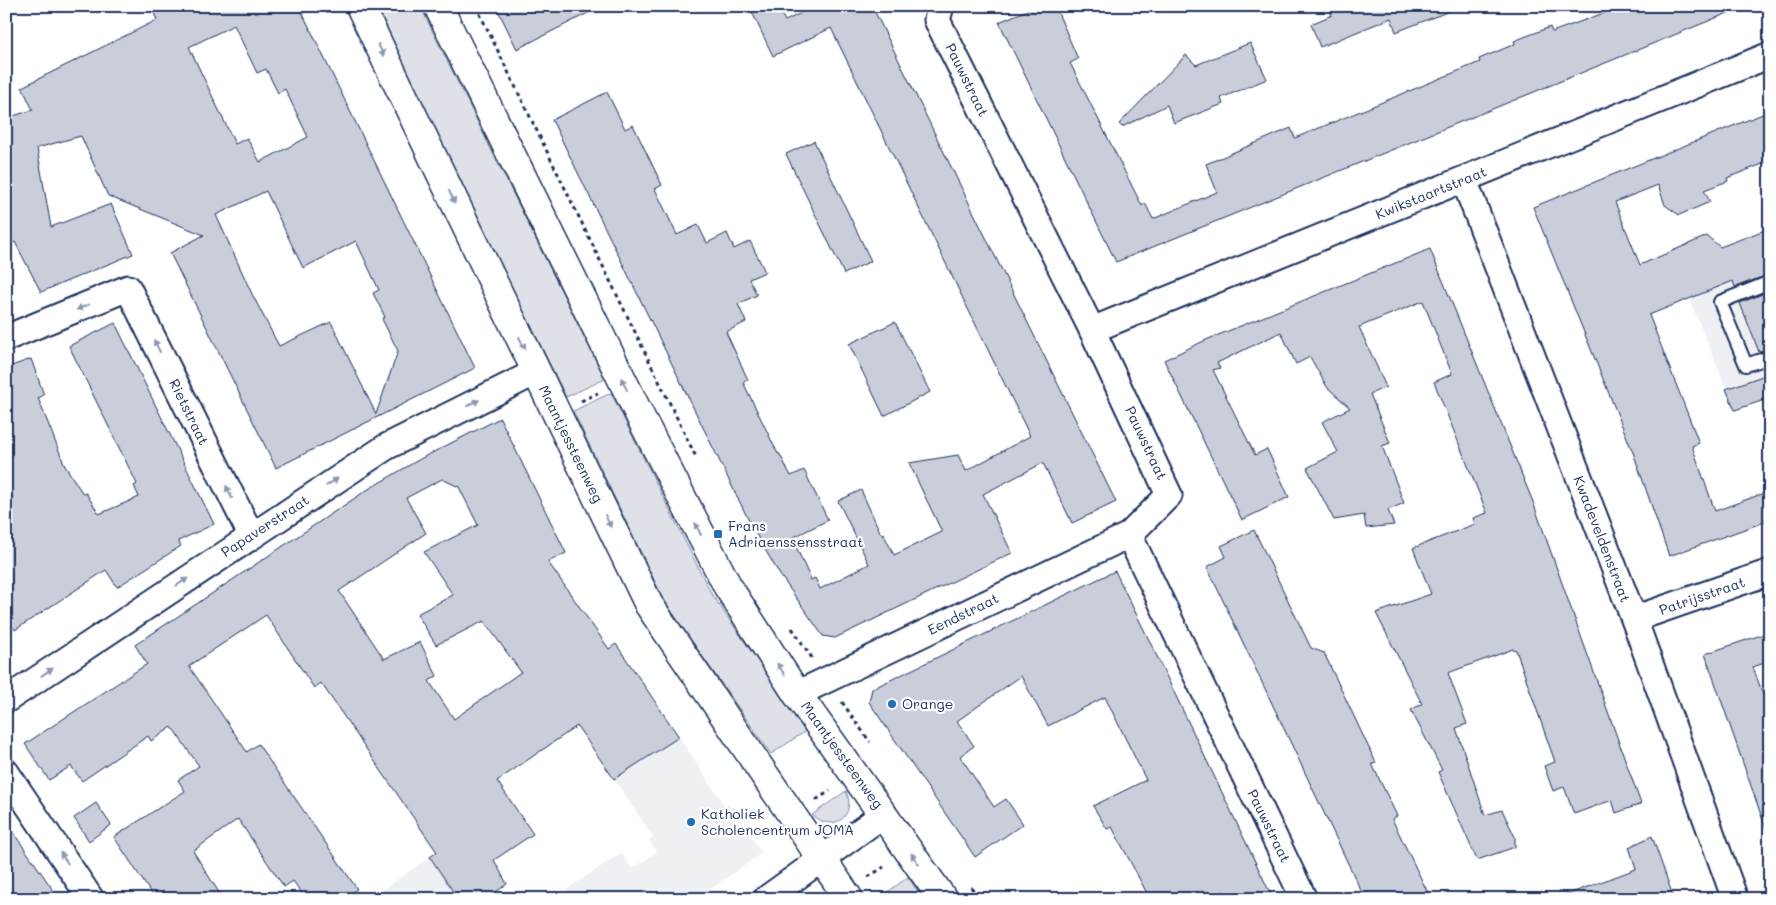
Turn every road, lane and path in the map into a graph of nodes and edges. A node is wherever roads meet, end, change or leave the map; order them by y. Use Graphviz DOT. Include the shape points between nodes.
graph roads {
  1 [pos="360,6"];
  2 [pos="438,6"];
  3 [pos="476,6"];
  4 [pos="941,6"];
  5 [pos="1770,55"];
  6 [pos="1464,180"];
  7 [pos="1770,282"];
  8 [pos="1092,330"];
  9 [pos="6,338"];
  10 [pos="1770,356"];
  11 [pos="536,372"];
  12 [pos="623,381"];
  13 [pos="555,413"];
  14 [pos="701,466"];
  15 [pos="1130,535"];
  16 [pos="251,536"];
  17 [pos="1770,572"];
  18 [pos="1634,619"];
  19 [pos="787,621"];
  20 [pos="826,680"];
  21 [pos="798,694"];
  22 [pos="6,700"];
  23 [pos="874,748"];
  24 [pos="6,772"];
  25 [pos="884,814"];
  26 [pos="822,859"];
  27 [pos="969,884"];
  28 [pos="91,899"];
  29 [pos="766,899"];
  30 [pos="849,899"];
  31 [pos="943,899"];
  32 [pos="979,899"];
  33 [pos="1304,899"];
  34 [pos="1735,899"];
  1 -- 11 [label="street, Maantjessteenweg, one-way"];
  2 -- 12 [label="street, Maantjessteenweg"];
  3 -- 14 [label="path"];
  4 -- 8 [label="street, Pauwstraat" via="937,20"];
  5 -- 6 [label="street, Kwikstaartstraat"];
  6 -- 8 [label="street, Kwikstaartstraat"];
  6 -- 18 [label="street, Kwadeveldenstraat"];
  7 -- 10 [label="lane" via="1720,302 1746,365"];
  8 -- 15 [label="street, Pauwstraat" via="1169,495"];
  16 -- 9 [label="street, Rietstraat, one-way" via="128,288"];
  11 -- 13 [label="street, Maantjessteenweg"];
  16 -- 11 [label="street, Papaverstraat, one-way" via="386,447"];
  12 -- 13 [label="path"];
  21 -- 12 [label="street, Maantjessteenweg, one-way" via="728,587"];
  13 -- 26 [label="street, Maantjessteenweg, one-way" via="649,605"];
  15 -- 20 [label="street, Eendstraat"];
  15 -- 33 [label="street, Pauwstraat"];
  22 -- 16 [label="street, Papaverstraat, one-way"];
  17 -- 18 [label="street, Patrijsstraat"];
  18 -- 34 [label="street, Kwadeveldenstraat"];
  19 -- 20 [label="path"];
  20 -- 21 [label="street, Eendstraat"];
  20 -- 23 [label="path"];
  21 -- 25 [label="street, Maantjessteenweg"];
  28 -- 24 [label="street, one-way"];
  25 -- 26 [label="street, Maantjessteenweg"];
  31 -- 25 [label="street, Maantjessteenweg, one-way"];
  26 -- 29 [label="street"];
  26 -- 30 [label="street, Maantjessteenweg"];
  27 -- 32 [label="path"];
}
